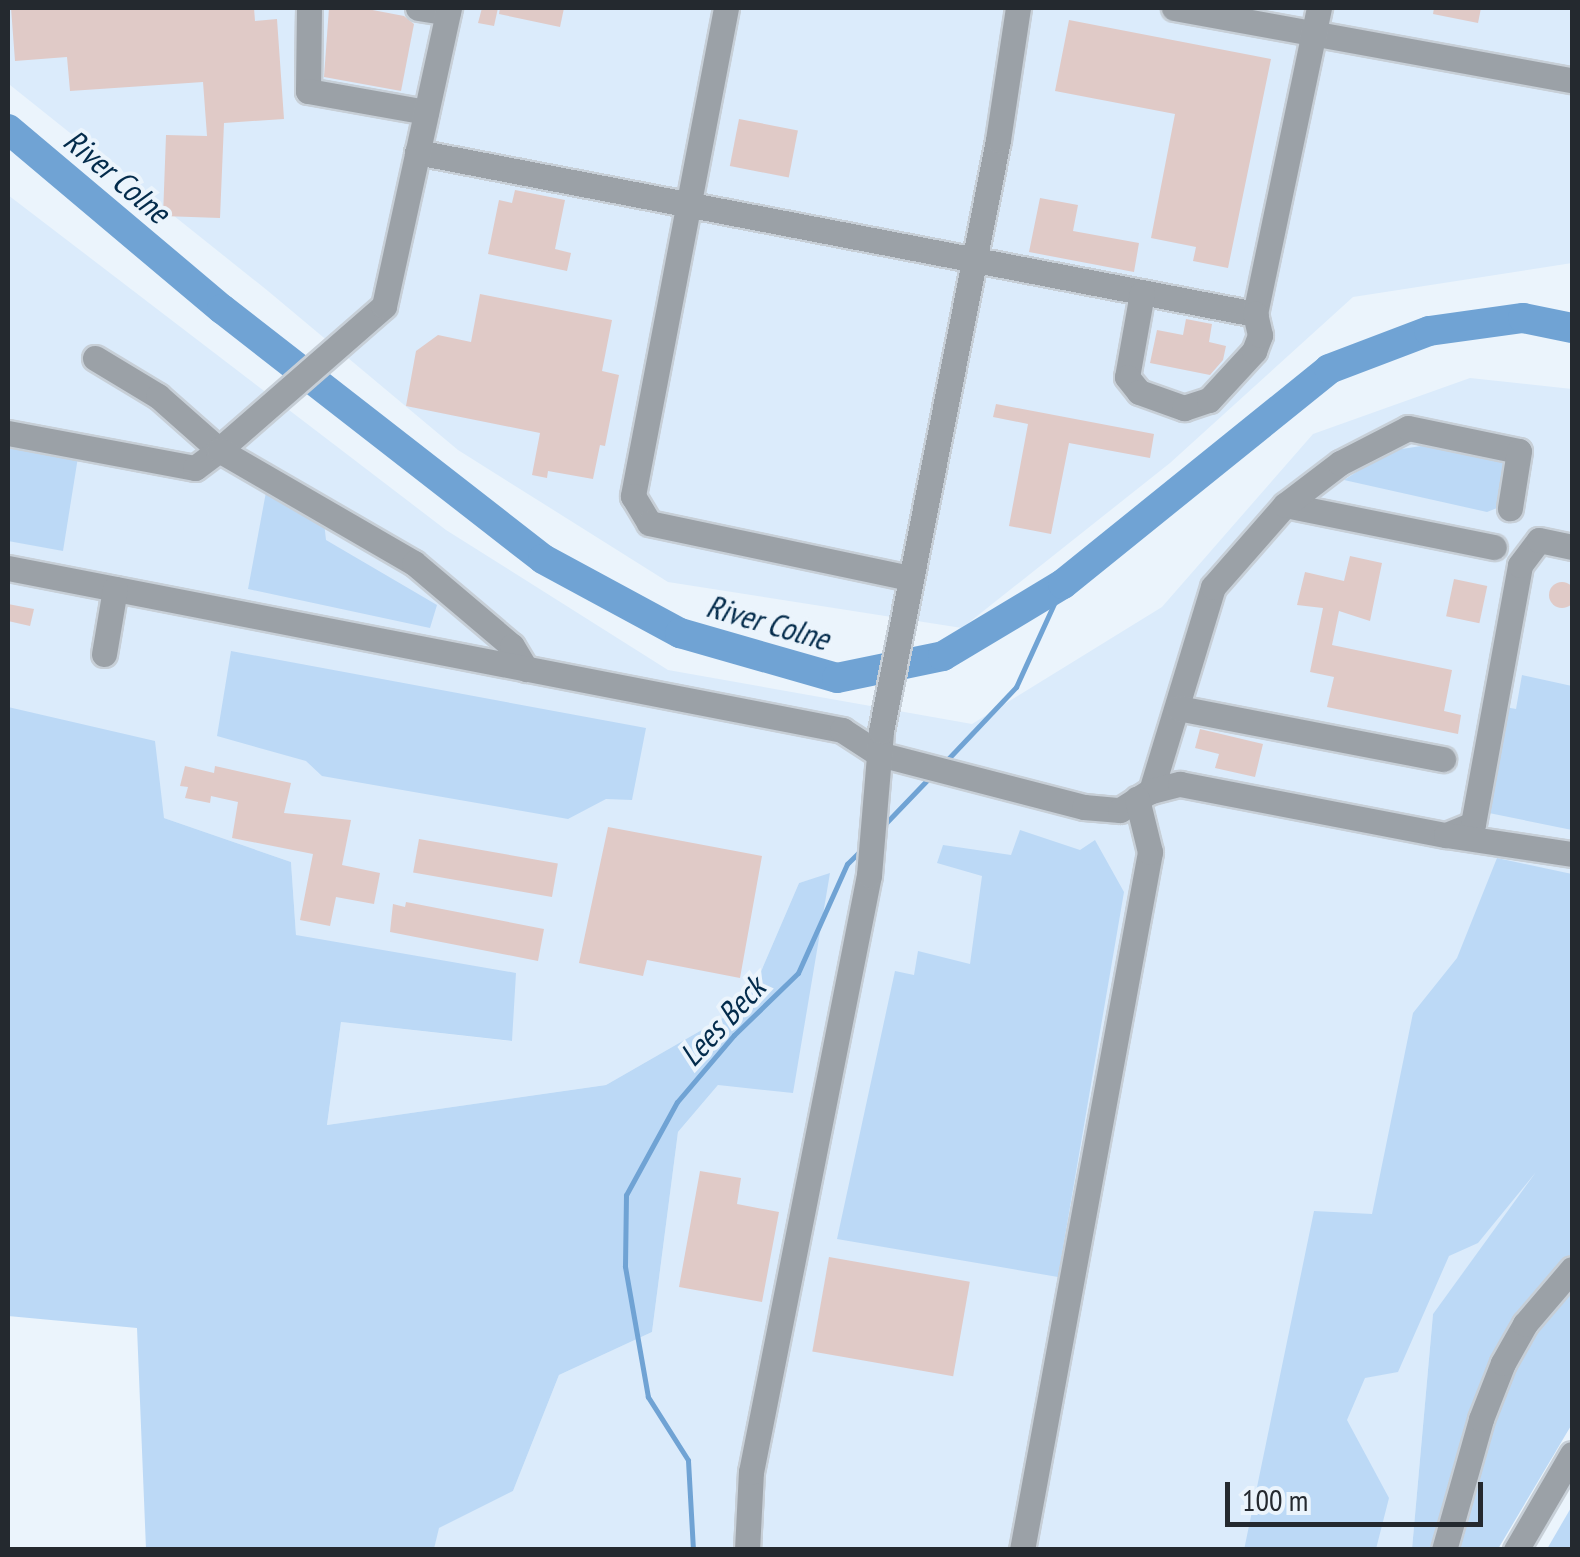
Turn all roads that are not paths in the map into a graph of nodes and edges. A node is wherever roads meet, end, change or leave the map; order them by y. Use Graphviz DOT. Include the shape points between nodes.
graph roads {
  1 [pos="309,8"];
  2 [pos="418,8"];
  3 [pos="726,8"];
  4 [pos="1018,8"];
  5 [pos="1174,8"];
  6 [pos="448,10"];
  7 [pos="1316,20"];
  8 [pos="1572,80"];
  9 [pos="426,112"];
  10 [pos="417,152"];
  11 [pos="690,202"];
  12 [pos="974,259"];
  13 [pos="1142,292"];
  14 [pos="1255,314"];
  15 [pos="96,358"];
  16 [pos="8,434"];
  17 [pos="219,450"];
  18 [pos="1285,506"];
  19 [pos="1510,508"];
  20 [pos="1572,546"];
  21 [pos="1494,547"];
  22 [pos="8,568"];
  23 [pos="909,578"];
  24 [pos="115,589"];
  25 [pos="104,654"];
  26 [pos="526,669"];
  27 [pos="1178,708"];
  28 [pos="880,742"];
  29 [pos="1444,759"];
  30 [pos="1144,795"];
  31 [pos="1446,835"];
  32 [pos="1572,854"];
  33 [pos="1572,1269"];
  34 [pos="1572,1454"];
  35 [pos="747,1550"];
  36 [pos="1022,1550"];
  37 [pos="1444,1550"];
  38 [pos="1516,1550"];
  1 -- 9 [label="street" via="308,91"];
  2 -- 6 [label="street"];
  3 -- 11 [label="street"];
  4 -- 12 [label="street"];
  5 -- 7 [label="street"];
  6 -- 9 [label="street"];
  7 -- 8 [label="street"];
  7 -- 14 [label="street"];
  9 -- 10 [label="street"];
  10 -- 11 [label="street"];
  10 -- 17 [label="street" via="384,306"];
  11 -- 12 [label="street"];
  11 -- 23 [label="street" via="634,496 649,523"];
  12 -- 13 [label="street"];
  12 -- 23 [label="street"];
  13 -- 14 [label="street"];
  13 -- 14 [label="street" via="1128,376 1139,392 1184,408 1217,394 1254,351 1260,335"];
  15 -- 17 [label="street" via="158,396"];
  16 -- 17 [label="street" via="195,468"];
  17 -- 26 [label="street" via="414,564 512,646"];
  18 -- 19 [label="street" via="1340,463 1408,428 1519,451"];
  18 -- 21 [label="street"];
  18 -- 27 [label="street" via="1214,587"];
  20 -- 31 [label="street" via="1539,540 1520,566 1473,824"];
  22 -- 24 [label="street"];
  23 -- 28 [label="street"];
  24 -- 25 [label="street"];
  24 -- 26 [label="street"];
  26 -- 28 [label="street"];
  27 -- 29 [label="street"];
  27 -- 30 [label="street"];
  28 -- 30 [label="street" via="1084,807 1120,810"];
  28 -- 35 [label="street" via="869,875 751,1472"];
  30 -- 31 [label="street" via="1180,784"];
  30 -- 36 [label="street" via="1150,852"];
  31 -- 32 [label="street"];
  33 -- 37 [label="street" via="1525,1324 1503,1363"];
  34 -- 38 [label="street"];
}
